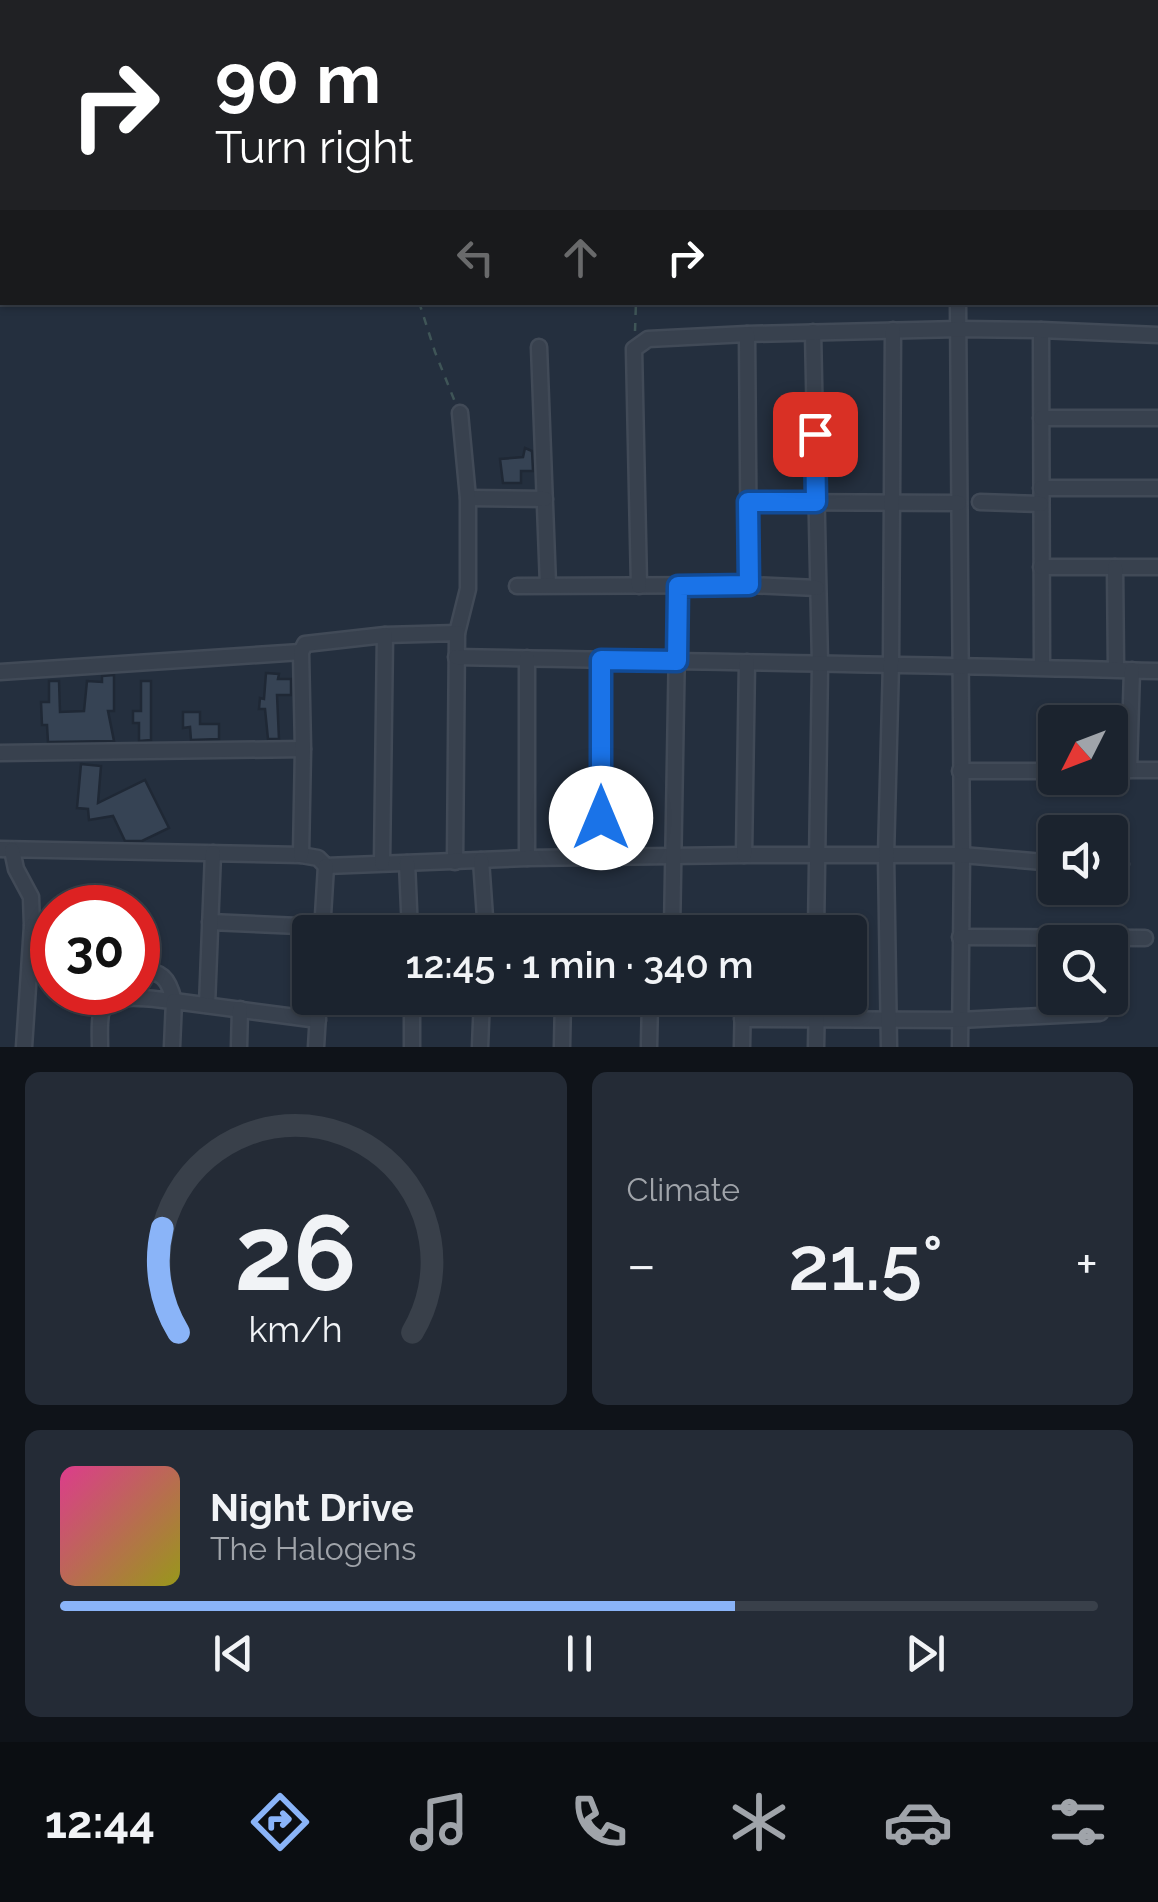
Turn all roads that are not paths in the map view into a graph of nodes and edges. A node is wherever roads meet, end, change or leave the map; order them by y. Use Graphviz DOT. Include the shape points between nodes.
graph roads {
  1 [pos="958,305"];
  2 [pos="958,329"];
  3 [pos="893,330"];
  4 [pos="1040,330"];
  5 [pos="813,332"];
  6 [pos="747,334"];
  7 [pos="1158,335"];
  8 [pos="539,346"];
  9 [pos="460,413"];
  10 [pos="1041,418"];
  11 [pos="1158,418"];
  12 [pos="1041,488"];
  13 [pos="1158,488"];
  14 [pos="468,498"];
  15 [pos="545,499"];
  16 [pos="748,502"];
  17 [pos="816,502"];
  18 [pos="980,502"];
  19 [pos="892,503"];
  20 [pos="959,503"];
  21 [pos="1041,504"];
  22 [pos="1042,567"];
  23 [pos="1116,567"];
  24 [pos="1158,567"];
  25 [pos="548,585"];
  26 [pos="749,585"];
  27 [pos="517,586"];
  28 [pos="640,586"];
  29 [pos="678,586"];
  30 [pos="817,588"];
  31 [pos="456,633"];
  32 [pos="385,635"];
  33 [pos="301,652"];
  34 [pos="456,657"];
  35 [pos="526,658"];
  36 [pos="601,660"];
  37 [pos="677,661"];
  38 [pos="747,662"];
  39 [pos="891,663"];
  40 [pos="959,664"];
  41 [pos="820,665"];
  42 [pos="1042,667"];
  43 [pos="1124,670"];
  44 [pos="1158,671"];
  45 [pos="0,672"];
  46 [pos="304,749"];
  47 [pos="0,753"];
  48 [pos="1038,770"];
  49 [pos="1129,770"];
  50 [pos="1158,770"];
  51 [pos="960,771"];
  52 [pos="6,849"];
  53 [pos="213,853"];
  54 [pos="301,854"];
  55 [pos="744,855"];
  56 [pos="962,855"];
  57 [pos="817,856"];
  58 [pos="886,856"];
  59 [pos="527,858"];
  60 [pos="601,858"];
  61 [pos="672,858"];
  62 [pos="481,860"];
  63 [pos="1038,861"];
  64 [pos="408,862"];
  65 [pos="454,862"];
  66 [pos="382,863"];
  67 [pos="326,866"];
  68 [pos="30,895"];
  69 [pos="323,915"];
  70 [pos="410,915"];
  71 [pos="485,915"];
  72 [pos="672,915"];
  73 [pos="816,915"];
  74 [pos="210,922"];
  75 [pos="292,928"];
  76 [pos="960,937"];
  77 [pos="1145,938"];
  78 [pos="30,956"];
  79 [pos="160,974"];
  80 [pos="174,1002"];
  81 [pos="207,1005"];
  82 [pos="240,1008"];
  83 [pos="318,1015"];
  84 [pos="412,1015"];
  85 [pos="481,1015"];
  86 [pos="563,1015"];
  87 [pos="650,1015"];
  88 [pos="742,1015"];
  89 [pos="818,1015"];
  90 [pos="1060,1015"];
  91 [pos="742,1018"];
  92 [pos="818,1019"];
  93 [pos="318,1020"];
  94 [pos="890,1020"];
  95 [pos="960,1020"];
  96 [pos="24,1047"];
  97 [pos="100,1047"];
  98 [pos="172,1047"];
  99 [pos="240,1047"];
  100 [pos="316,1047"];
  101 [pos="412,1047"];
  102 [pos="480,1047"];
  103 [pos="562,1047"];
  104 [pos="649,1047"];
  105 [pos="742,1047"];
  106 [pos="816,1047"];
  107 [pos="890,1047"];
  108 [pos="960,1047"];
  1 -- 2 [label="street"];
  2 -- 3 [label="street"];
  2 -- 4 [label="street"];
  2 -- 20 [label="street"];
  3 -- 5 [label="street"];
  3 -- 19 [label="street"];
  4 -- 7 [label="street"];
  4 -- 10 [label="street"];
  5 -- 6 [label="street"];
  5 -- 17 [label="street"];
  6 -- 16 [label="street"];
  6 -- 28 [label="street" via="648,339 634,349"];
  8 -- 15 [label="street"];
  9 -- 14 [label="street"];
  10 -- 11 [label="street"];
  10 -- 12 [label="street"];
  12 -- 13 [label="street"];
  12 -- 21 [label="street"];
  14 -- 15 [label="street"];
  14 -- 31 [label="street" via="468,589"];
  15 -- 25 [label="street"];
  16 -- 17 [label="street"];
  16 -- 26 [label="street"];
  17 -- 19 [label="street"];
  17 -- 30 [label="street"];
  18 -- 21 [label="street"];
  19 -- 20 [label="street"];
  19 -- 39 [label="street"];
  20 -- 40 [label="street"];
  21 -- 22 [label="street"];
  22 -- 23 [label="street"];
  22 -- 42 [label="street"];
  23 -- 24 [label="street"];
  23 -- 43 [label="street"];
  25 -- 27 [label="street"];
  25 -- 28 [label="street"];
  26 -- 29 [label="street"];
  26 -- 30 [label="street"];
  28 -- 29 [label="street"];
  29 -- 37 [label="street"];
  30 -- 41 [label="street"];
  31 -- 32 [label="street"];
  31 -- 34 [label="street"];
  32 -- 33 [label="street" via="305,644"];
  32 -- 66 [label="street"];
  33 -- 45 [label="street"];
  33 -- 46 [label="street"];
  34 -- 35 [label="street"];
  34 -- 65 [label="street"];
  35 -- 36 [label="street"];
  35 -- 59 [label="street"];
  36 -- 37 [label="street"];
  36 -- 60 [label="street"];
  37 -- 38 [label="street"];
  37 -- 61 [label="street"];
  38 -- 41 [label="street"];
  38 -- 55 [label="street"];
  39 -- 40 [label="street"];
  39 -- 41 [label="street"];
  39 -- 58 [label="street"];
  40 -- 42 [label="street"];
  40 -- 51 [label="street"];
  41 -- 57 [label="street"];
  42 -- 43 [label="street"];
  43 -- 44 [label="street"];
  43 -- 49 [label="street"];
  46 -- 47 [label="street"];
  46 -- 54 [label="street"];
  48 -- 51 [label="street"];
  49 -- 50 [label="street"];
  51 -- 56 [label="street"];
  52 -- 53 [label="street"];
  52 -- 68 [label="street"];
  53 -- 54 [label="street"];
  53 -- 74 [label="street"];
  54 -- 67 [label="street"];
  55 -- 57 [label="street"];
  55 -- 61 [label="street"];
  56 -- 58 [label="street"];
  56 -- 63 [label="street"];
  56 -- 76 [label="street"];
  57 -- 58 [label="street"];
  57 -- 73 [label="street"];
  58 -- 94 [label="street"];
  59 -- 60 [label="street"];
  59 -- 62 [label="street"];
  60 -- 61 [label="street"];
  61 -- 72 [label="street"];
  62 -- 65 [label="street"];
  62 -- 71 [label="street"];
  64 -- 65 [label="street"];
  64 -- 66 [label="street"];
  64 -- 70 [label="street"];
  66 -- 67 [label="street"];
  67 -- 69 [label="street"];
  74 -- 75 [label="street"];
  74 -- 81 [label="street"];
  76 -- 77 [label="street"];
  76 -- 95 [label="street"];
  78 -- 96 [label="street"];
  79 -- 80 [label="street"];
  80 -- 81 [label="street"];
  80 -- 97 [label="street" via="106,1003"];
  80 -- 98 [label="street"];
  81 -- 82 [label="street"];
  82 -- 93 [label="street"];
  82 -- 99 [label="street"];
  83 -- 93 [label="street"];
  84 -- 101 [label="street"];
  85 -- 102 [label="street"];
  86 -- 103 [label="street"];
  87 -- 104 [label="street"];
  88 -- 91 [label="street"];
  89 -- 92 [label="street"];
  90 -- 95 [label="street"];
  91 -- 92 [label="street"];
  91 -- 105 [label="street"];
  92 -- 94 [label="street"];
  92 -- 106 [label="street"];
  93 -- 100 [label="street"];
  94 -- 95 [label="street"];
  94 -- 107 [label="street"];
  95 -- 108 [label="street"];
}
